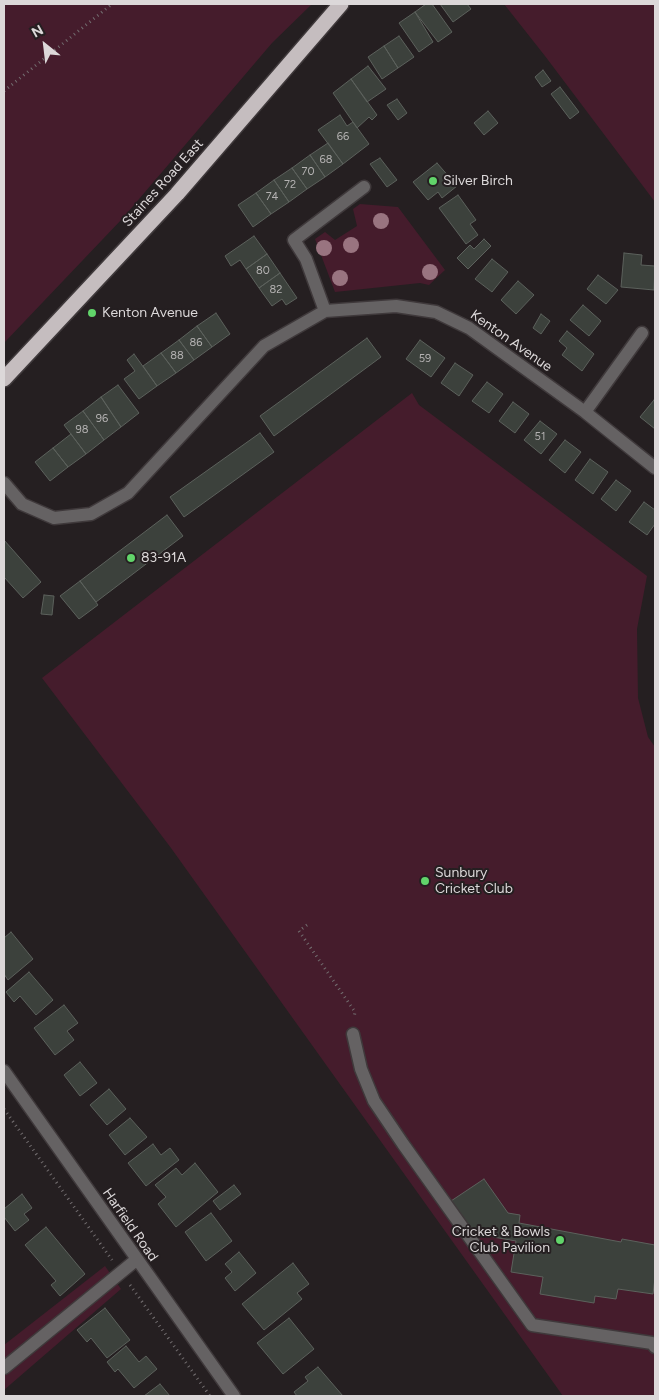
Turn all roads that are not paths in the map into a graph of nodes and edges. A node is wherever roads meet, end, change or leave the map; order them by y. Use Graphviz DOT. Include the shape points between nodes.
graph roads {
  1 [pos="341,4"];
  2 [pos="364,187"];
  3 [pos="325,311"];
  4 [pos="642,333"];
  5 [pos="4,379"];
  6 [pos="585,412"];
  7 [pos="655,468"];
  8 [pos="4,483"];
  9 [pos="353,1034"];
  10 [pos="4,1071"];
  11 [pos="136,1260"];
  12 [pos="655,1347"];
  13 [pos="4,1368"];
  14 [pos="234,1396"];
  1 -- 5 [label="highway, Staines Road East" via="177,194"];
  2 -- 3 [label="street" via="294,240 306,258"];
  3 -- 6 [label="street, Kenton Avenue" via="396,306 436,312 469,328"];
  3 -- 8 [label="street, Kenton Avenue" via="264,346 128,493 91,514 54,518 22,504"];
  4 -- 6 [label="street"];
  6 -- 7 [label="street, Kenton Avenue"];
  9 -- 12 [label="street" via="361,1069 374,1101 532,1325 652,1343"];
  10 -- 11 [label="street, Harfield Road"];
  11 -- 13 [label="street"];
  11 -- 14 [label="street, Harfield Road"];
}
